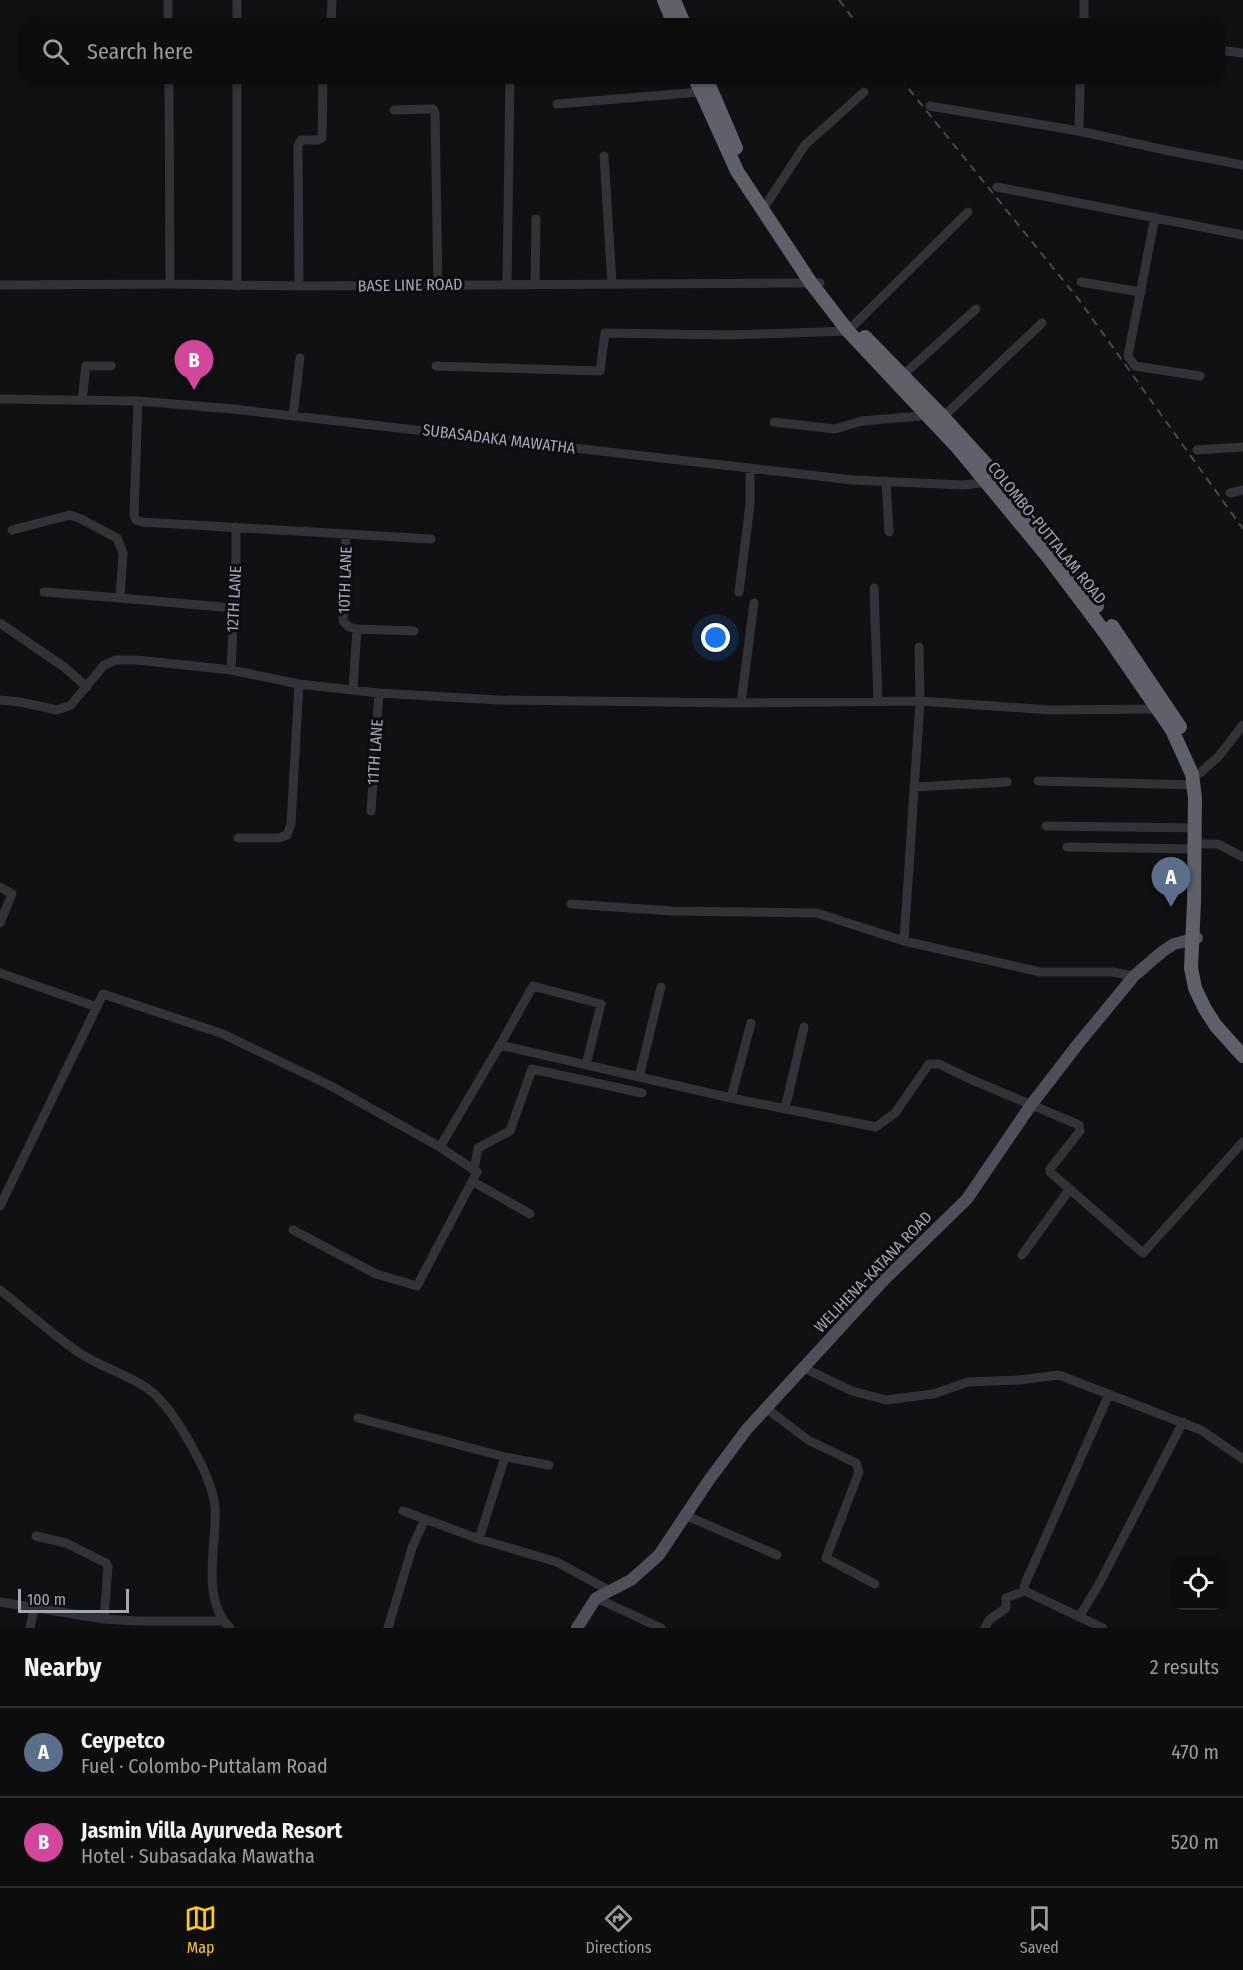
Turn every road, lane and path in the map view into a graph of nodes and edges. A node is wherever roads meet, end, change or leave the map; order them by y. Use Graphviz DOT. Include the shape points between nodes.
graph roads {
  1 [pos="168,0"];
  2 [pos="237,0"];
  3 [pos="332,0"];
  4 [pos="664,0"];
  5 [pos="674,0"];
  6 [pos="1084,0"];
  7 [pos="168,18"];
  8 [pos="237,18"];
  9 [pos="331,18"];
  10 [pos="674,18"];
  11 [pos="676,18"];
  12 [pos="1084,18"];
  13 [pos="1225,51"];
  14 [pos="1243,53"];
  15 [pos="169,84"];
  16 [pos="237,84"];
  17 [pos="322,84"];
  18 [pos="510,84"];
  19 [pos="697,84"];
  20 [pos="709,84"];
  21 [pos="1080,84"];
  22 [pos="700,92"];
  23 [pos="864,92"];
  24 [pos="557,104"];
  25 [pos="930,106"];
  26 [pos="394,110"];
  27 [pos="1078,131"];
  28 [pos="604,156"];
  29 [pos="1243,165"];
  30 [pos="997,187"];
  31 [pos="766,203"];
  32 [pos="968,212"];
  33 [pos="1155,217"];
  34 [pos="536,219"];
  35 [pos="1243,235"];
  36 [pos="1081,282"];
  37 [pos="612,283"];
  38 [pos="816,283"];
  39 [pos="170,284"];
  40 [pos="507,284"];
  41 [pos="535,284"];
  42 [pos="0,285"];
  43 [pos="237,285"];
  44 [pos="438,285"];
  45 [pos="299,286"];
  46 [pos="1141,292"];
  47 [pos="976,309"];
  48 [pos="1042,323"];
  49 [pos="851,328"];
  50 [pos="300,358"];
  51 [pos="111,366"];
  52 [pos="436,366"];
  53 [pos="903,375"];
  54 [pos="1200,376"];
  55 [pos="0,399"];
  56 [pos="82,400"];
  57 [pos="138,401"];
  58 [pos="937,415"];
  59 [pos="294,416"];
  60 [pos="774,422"];
  61 [pos="1243,447"];
  62 [pos="1197,450"];
  63 [pos="750,468"];
  64 [pos="992,480"];
  65 [pos="886,482"];
  66 [pos="1243,490"];
  67 [pos="1230,493"];
  68 [pos="236,527"];
  69 [pos="12,530"];
  70 [pos="889,532"];
  71 [pos="346,534"];
  72 [pos="431,539"];
  73 [pos="874,588"];
  74 [pos="44,592"];
  75 [pos="739,592"];
  76 [pos="120,598"];
  77 [pos="754,603"];
  78 [pos="233,608"];
  79 [pos="0,623"];
  80 [pos="357,629"];
  81 [pos="414,631"];
  82 [pos="919,647"];
  83 [pos="231,670"];
  84 [pos="299,684"];
  85 [pos="87,687"];
  86 [pos="353,688"];
  87 [pos="379,693"];
  88 [pos="0,700"];
  89 [pos="878,701"];
  90 [pos="920,701"];
  91 [pos="741,703"];
  92 [pos="1157,709"];
  93 [pos="1242,728"];
  94 [pos="1195,778"];
  95 [pos="1038,781"];
  96 [pos="1007,782"];
  97 [pos="914,787"];
  98 [pos="371,811"];
  99 [pos="1046,826"];
  100 [pos="1196,828"];
  101 [pos="238,838"];
  102 [pos="1067,847"];
  103 [pos="1200,847"];
  104 [pos="1243,857"];
  105 [pos="0,887"];
  106 [pos="571,904"];
  107 [pos="0,923"];
  108 [pos="1194,938"];
  109 [pos="904,941"];
  110 [pos="0,973"];
  111 [pos="1134,976"];
  112 [pos="661,987"];
  113 [pos="97,1007"];
  114 [pos="751,1023"];
  115 [pos="804,1027"];
  116 [pos="500,1045"];
  117 [pos="1243,1046"];
  118 [pos="1243,1056"];
  119 [pos="586,1065"];
  120 [pos="639,1077"];
  121 [pos="642,1093"];
  122 [pos="731,1098"];
  123 [pos="1031,1105"];
  124 [pos="785,1109"];
  125 [pos="1243,1142"];
  126 [pos="440,1147"];
  127 [pos="474,1170"];
  128 [pos="472,1181"];
  129 [pos="1069,1190"];
  130 [pos="0,1206"];
  131 [pos="530,1214"];
  132 [pos="292,1230"];
  133 [pos="1022,1255"];
  134 [pos="0,1290"];
  135 [pos="804,1368"];
  136 [pos="1108,1394"];
  137 [pos="766,1408"];
  138 [pos="358,1418"];
  139 [pos="1183,1422"];
  140 [pos="505,1456"];
  141 [pos="1243,1459"];
  142 [pos="549,1465"];
  143 [pos="403,1512"];
  144 [pos="687,1515"];
  145 [pos="424,1520"];
  146 [pos="36,1536"];
  147 [pos="479,1539"];
  148 [pos="777,1554"];
  149 [pos="874,1584"];
  150 [pos="610,1591"];
  151 [pos="1025,1591"];
  152 [pos="596,1598"];
  153 [pos="0,1602"];
  154 [pos="34,1609"];
  155 [pos="1079,1617"];
  156 [pos="104,1618"];
  157 [pos="222,1621"];
  158 [pos="140,1624"];
  159 [pos="30,1628"];
  160 [pos="230,1628"];
  161 [pos="387,1628"];
  162 [pos="577,1628"];
  163 [pos="661,1628"];
  164 [pos="985,1628"];
  165 [pos="1103,1628"];
  1 -- 7 [label="street"];
  2 -- 8 [label="street"];
  3 -- 9 [label="street"];
  4 -- 10 [label="highway"];
  5 -- 11 [label="highway"];
  6 -- 12 [label="street"];
  13 -- 14 [label="street"];
  15 -- 39 [label="street"];
  16 -- 43 [label="street"];
  17 -- 45 [label="street" via="322,138 301,141 298,147"];
  18 -- 40 [label="street"];
  19 -- 22 [label="highway, COLOMBO-PUTTALAM ROAD"];
  20 -- 31 [label="highway, COLOMBO-PUTTALAM ROAD" via="745,167"];
  21 -- 27 [label="street"];
  22 -- 24 [label="street"];
  22 -- 38 [label="highway, COLOMBO-PUTTALAM ROAD" via="737,171"];
  23 -- 31 [label="street" via="805,146"];
  25 -- 27 [label="street"];
  26 -- 44 [label="street" via="433,109 435,113"];
  27 -- 29 [label="street"];
  28 -- 37 [label="street"];
  30 -- 33 [label="street"];
  31 -- 38 [label="highway, COLOMBO-PUTTALAM ROAD"];
  32 -- 49 [label="street"];
  33 -- 35 [label="street"];
  33 -- 46 [label="street"];
  34 -- 41 [label="street"];
  36 -- 46 [label="street"];
  37 -- 38 [label="street, BASE LINE ROAD"];
  37 -- 41 [label="street, BASE LINE ROAD"];
  38 -- 49 [label="highway, COLOMBO-PUTTALAM ROAD"];
  39 -- 42 [label="street, BASE LINE ROAD"];
  39 -- 43 [label="street, BASE LINE ROAD"];
  40 -- 41 [label="street, BASE LINE ROAD"];
  40 -- 44 [label="street, BASE LINE ROAD"];
  43 -- 45 [label="street, BASE LINE ROAD"];
  44 -- 45 [label="street, BASE LINE ROAD"];
  46 -- 54 [label="street" via="1128,352 1131,363"];
  47 -- 53 [label="street"];
  48 -- 58 [label="street"];
  49 -- 52 [label="street" via="729,335 605,333 600,371"];
  49 -- 53 [label="highway, COLOMBO-PUTTALAM ROAD"];
  49 -- 58 [label="highway, COLOMBO-PUTTALAM ROAD"];
  50 -- 59 [label="street"];
  51 -- 56 [label="street" via="86,366"];
  53 -- 58 [label="highway, COLOMBO-PUTTALAM ROAD"];
  55 -- 56 [label="street, SUBASADAKA MAWATHA"];
  56 -- 57 [label="street, SUBASADAKA MAWATHA"];
  57 -- 59 [label="street, SUBASADAKA MAWATHA"];
  57 -- 68 [label="street" via="136,520"];
  58 -- 60 [label="street" via="862,421 835,429"];
  58 -- 64 [label="highway, COLOMBO-PUTTALAM ROAD"];
  59 -- 63 [label="street, SUBASADAKA MAWATHA"];
  61 -- 62 [label="street"];
  63 -- 65 [label="street, SUBASADAKA MAWATHA"];
  63 -- 75 [label="street" via="750,505"];
  64 -- 65 [label="street, SUBASADAKA MAWATHA" via="963,485"];
  64 -- 92 [label="highway, COLOMBO-PUTTALAM ROAD"];
  64 -- 94 [label="highway, COLOMBO-PUTTALAM ROAD" via="1084,588 1164,701 1195,755"];
  65 -- 70 [label="street"];
  66 -- 67 [label="street"];
  68 -- 71 [label="street"];
  68 -- 78 [label="street, 12TH LANE"];
  69 -- 76 [label="street" via="70,515 117,538 123,553"];
  71 -- 72 [label="street"];
  71 -- 80 [label="street, 10TH LANE" via="343,621"];
  73 -- 89 [label="street"];
  74 -- 76 [label="street"];
  76 -- 78 [label="street"];
  77 -- 91 [label="street"];
  78 -- 83 [label="street, 12TH LANE"];
  79 -- 85 [label="street"];
  80 -- 81 [label="street"];
  80 -- 86 [label="street, 10TH LANE"];
  82 -- 90 [label="street"];
  83 -- 84 [label="street"];
  83 -- 85 [label="street" via="116,660 104,665"];
  84 -- 86 [label="street"];
  84 -- 101 [label="street" via="291,824 287,835"];
  85 -- 88 [label="street" via="71,705 57,710"];
  86 -- 87 [label="street"];
  87 -- 91 [label="street" via="498,700"];
  87 -- 98 [label="street, 11TH LANE"];
  89 -- 90 [label="street"];
  89 -- 91 [label="street"];
  90 -- 92 [label="street" via="1052,710"];
  90 -- 97 [label="street"];
  92 -- 94 [label="highway, COLOMBO-PUTTALAM ROAD" via="1172,730"];
  93 -- 94 [label="street"];
  94 -- 95 [label="street"];
  94 -- 100 [label="highway, COLOMBO-PUTTALAM ROAD"];
  94 -- 103 [label="highway, COLOMBO-PUTTALAM ROAD" via="1204,794"];
  96 -- 97 [label="street"];
  97 -- 109 [label="street"];
  99 -- 100 [label="street"];
  100 -- 103 [label="highway, COLOMBO-PUTTALAM ROAD"];
  102 -- 103 [label="street"];
  103 -- 104 [label="street" via="1218,844"];
  103 -- 108 [label="highway, COLOMBO-PUTTALAM ROAD"];
  105 -- 107 [label="street" via="12,894"];
  106 -- 109 [label="street" via="672,911 817,913"];
  108 -- 111 [label="main road, WELIHENA-KATANA ROAD" via="1174,944"];
  108 -- 117 [label="highway, COLOMBO-PUTTALAM ROAD" via="1202,990"];
  108 -- 118 [label="highway, COLOMBO-PUTTALAM ROAD" via="1191,968 1198,997 1216,1026"];
  109 -- 111 [label="street" via="1040,972 1112,972"];
  110 -- 113 [label="street"];
  111 -- 123 [label="main road, WELIHENA-KATANA ROAD"];
  112 -- 120 [label="street"];
  113 -- 126 [label="street" via="103,994 223,1034 330,1086"];
  113 -- 130 [label="street"];
  114 -- 122 [label="street"];
  115 -- 124 [label="street"];
  116 -- 119 [label="street"];
  116 -- 119 [label="street" via="533,986 601,1004"];
  116 -- 126 [label="street"];
  119 -- 120 [label="street"];
  120 -- 122 [label="street"];
  121 -- 127 [label="street" via="532,1069 510,1131 478,1148"];
  122 -- 124 [label="street"];
  123 -- 124 [label="street" via="939,1064 929,1064 894,1113 876,1127"];
  123 -- 129 [label="street" via="1079,1125 1080,1131 1050,1169"];
  123 -- 135 [label="main road, WELIHENA-KATANA ROAD" via="967,1199 885,1279"];
  125 -- 129 [label="street" via="1143,1253"];
  126 -- 127 [label="street"];
  127 -- 128 [label="street" via="477,1172"];
  128 -- 131 [label="street"];
  128 -- 132 [label="street" via="417,1286 376,1274"];
  129 -- 133 [label="street"];
  134 -- 157 [label="street" via="75,1350 147,1388 178,1424 203,1468 214,1499 211,1569"];
  135 -- 136 [label="street" via="852,1392 886,1400 933,1394 968,1382 1059,1375"];
  135 -- 137 [label="main road, WELIHENA-KATANA ROAD"];
  136 -- 139 [label="street"];
  136 -- 151 [label="street"];
  137 -- 144 [label="main road, WELIHENA-KATANA ROAD" via="709,1480"];
  137 -- 149 [label="street" via="808,1440 856,1463 859,1472 826,1558"];
  138 -- 140 [label="street"];
  139 -- 141 [label="street"];
  139 -- 155 [label="street"];
  140 -- 142 [label="street"];
  140 -- 147 [label="street"];
  143 -- 145 [label="street"];
  144 -- 148 [label="street"];
  144 -- 150 [label="main road, WELIHENA-KATANA ROAD" via="659,1555 631,1580"];
  145 -- 147 [label="street"];
  145 -- 161 [label="street"];
  146 -- 156 [label="street" via="66,1543 106,1563"];
  147 -- 150 [label="street" via="557,1562"];
  150 -- 152 [label="main road, WELIHENA-KATANA ROAD"];
  151 -- 155 [label="street"];
  151 -- 164 [label="street" via="1006,1598 1006,1608 989,1620"];
  152 -- 162 [label="main road"];
  152 -- 163 [label="street"];
  153 -- 154 [label="street"];
  154 -- 156 [label="street"];
  154 -- 159 [label="street"];
  155 -- 165 [label="street"];
  156 -- 158 [label="street"];
  157 -- 158 [label="street"];
  157 -- 160 [label="street"];
}
